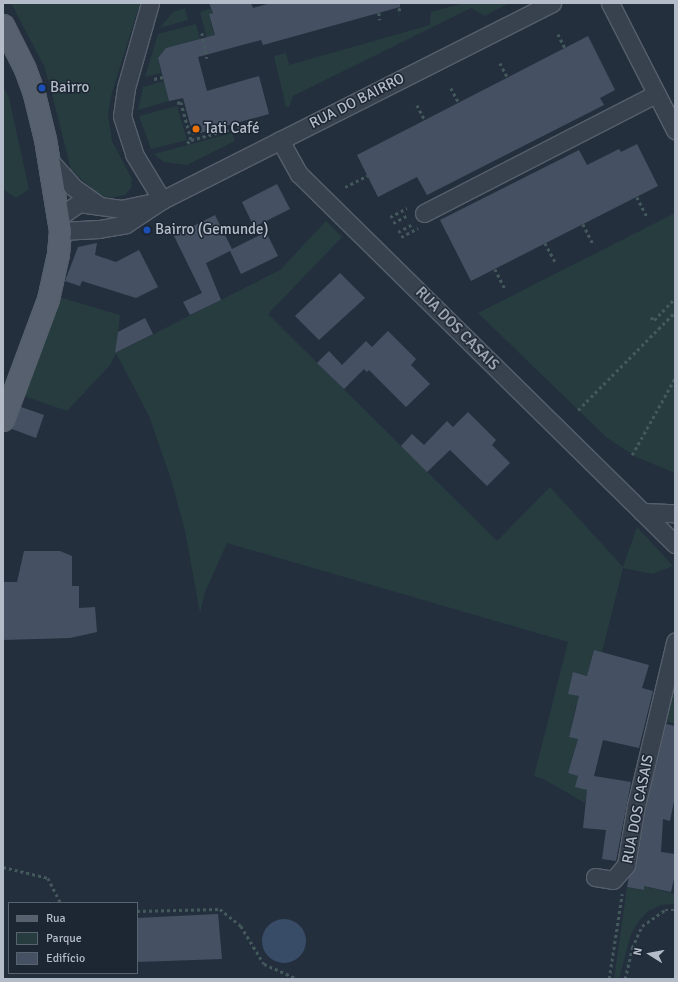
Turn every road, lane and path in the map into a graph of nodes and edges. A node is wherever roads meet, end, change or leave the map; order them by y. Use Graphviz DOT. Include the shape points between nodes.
graph roads {
  1 [pos="150,3"];
  2 [pos="552,3"];
  3 [pos="610,3"];
  4 [pos="399,8"];
  5 [pos="379,13"];
  6 [pos="401,14"];
  7 [pos="380,20"];
  8 [pos="3,25"];
  9 [pos="202,33"];
  10 [pos="558,34"];
  11 [pos="565,48"];
  12 [pos="207,59"];
  13 [pos="500,63"];
  14 [pos="163,77"];
  15 [pos="508,78"];
  16 [pos="154,79"];
  17 [pos="451,88"];
  18 [pos="656,94"];
  19 [pos="177,103"];
  20 [pos="458,103"];
  21 [pos="417,105"];
  22 [pos="425,120"];
  23 [pos="675,130"];
  24 [pos="240,131"];
  25 [pos="191,140"];
  26 [pos="280,140"];
  27 [pos="187,142"];
  28 [pos="49,160"];
  29 [pos="367,176"];
  30 [pos="345,187"];
  31 [pos="637,197"];
  32 [pos="162,200"];
  33 [pos="103,207"];
  34 [pos="419,216"];
  35 [pos="390,217"];
  36 [pos="647,217"];
  37 [pos="393,223"];
  38 [pos="59,224"];
  39 [pos="583,224"];
  40 [pos="398,232"];
  41 [pos="401,237"];
  42 [pos="545,243"];
  43 [pos="593,244"];
  44 [pos="556,263"];
  45 [pos="494,269"];
  46 [pos="505,289"];
  47 [pos="675,298"];
  48 [pos="675,312"];
  49 [pos="651,317"];
  50 [pos="675,378"];
  51 [pos="578,410"];
  52 [pos="3,420"];
  53 [pos="632,455"];
  54 [pos="642,512"];
  55 [pos="675,513"];
  56 [pos="675,544"];
  57 [pos="675,642"];
  58 [pos="626,865"];
  59 [pos="3,867"];
  60 [pos="595,877"];
  61 [pos="60,902"];
  62 [pos="675,910"];
  63 [pos="138,911"];
  64 [pos="297,979"];
  65 [pos="609,979"];
  66 [pos="625,979"];
  1 -- 32 [label="street" via="126,88 122,116 134,154"];
  2 -- 26 [label="street, RUA DO BAIRRO"];
  3 -- 18 [label="street"];
  4 -- 6 [label="path"];
  5 -- 7 [label="path"];
  8 -- 28 [label="main road" via="25,69 34,94"];
  9 -- 12 [label="path"];
  10 -- 11 [label="path"];
  13 -- 15 [label="path"];
  14 -- 16 [label="path"];
  17 -- 20 [label="path"];
  18 -- 23 [label="street"];
  18 -- 34 [label="street"];
  19 -- 25 [label="path" via="180,102"];
  21 -- 22 [label="path"];
  24 -- 25 [label="path" via="238,127"];
  25 -- 27 [label="path"];
  26 -- 32 [label="street, RUA DO BAIRRO"];
  26 -- 54 [label="street, RUA DOS CASAIS" via="300,174"];
  28 -- 33 [label="street, RUA DO BAIRRO" via="73,187"];
  28 -- 38 [label="main road"];
  29 -- 30 [label="path"];
  31 -- 36 [label="path"];
  32 -- 33 [label="street, RUA DO BAIRRO" via="121,209"];
  32 -- 38 [label="street, RUA DO BAIRRO" via="120,225"];
  33 -- 38 [label="street, RUA DO BAIRRO" via="80,203"];
  34 -- 35 [label="path"];
  34 -- 37 [label="path"];
  34 -- 40 [label="path"];
  34 -- 41 [label="path"];
  38 -- 52 [label="main road" via="58,254 48,299"];
  39 -- 43 [label="path"];
  42 -- 44 [label="path"];
  45 -- 46 [label="path"];
  47 -- 49 [label="path" via="654,320"];
  48 -- 51 [label="path"];
  50 -- 53 [label="path"];
  54 -- 55 [label="street"];
  54 -- 56 [label="street, RUA DOS CASAIS"];
  57 -- 58 [label="street, RUA DOS CASAIS" via="636,806"];
  58 -- 60 [label="street" via="612,880"];
  58 -- 65 [label="path, RUA DOS CASAIS"];
  59 -- 61 [label="path" via="48,878"];
  62 -- 66 [label="path" via="665,910 642,926 632,948"];
  63 -- 64 [label="path" via="220,909 241,926 264,964"];
}
